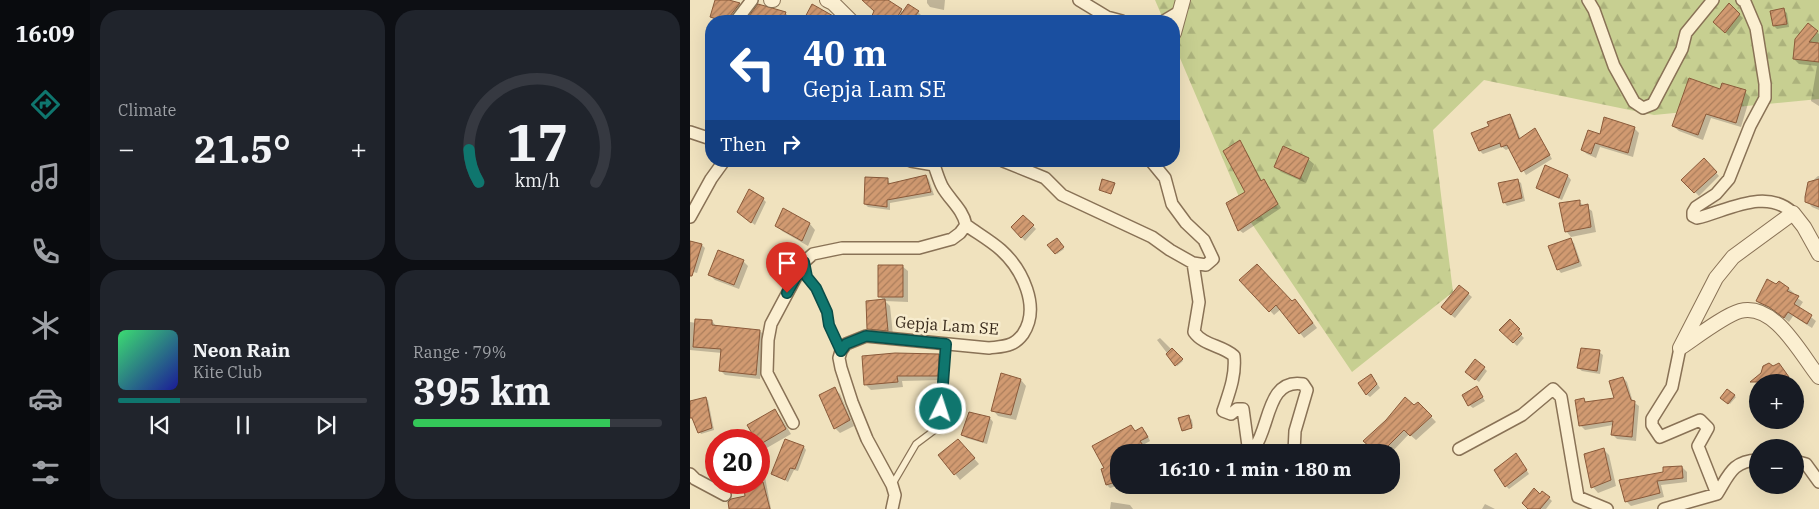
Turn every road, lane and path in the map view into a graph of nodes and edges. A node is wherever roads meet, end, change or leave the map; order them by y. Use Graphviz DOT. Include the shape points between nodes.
graph roads {
  1 [pos="752,0"];
  2 [pos="827,0"];
  3 [pos="1079,0"];
  4 [pos="1588,0"];
  5 [pos="1713,0"];
  6 [pos="1742,0"];
  7 [pos="1184,4"];
  8 [pos="741,15"];
  9 [pos="845,15"];
  10 [pos="1104,15"];
  11 [pos="1171,15"];
  12 [pos="690,132"];
  13 [pos="705,137"];
  14 [pos="720,167"];
  15 [pos="937,167"];
  16 [pos="1017,167"];
  17 [pos="1156,167"];
  18 [pos="1793,213"];
  19 [pos="690,218"];
  20 [pos="966,225"];
  21 [pos="1819,254"];
  22 [pos="804,262"];
  23 [pos="1193,263"];
  24 [pos="946,344"];
  25 [pos="1680,348"];
  26 [pos="841,351"];
  27 [pos="1819,377"];
  28 [pos="793,423"];
  29 [pos="1248,444"];
  30 [pos="1256,444"];
  31 [pos="1294,444"];
  32 [pos="1459,450"];
  33 [pos="1749,460"];
  34 [pos="1804,463"];
  35 [pos="690,474"];
  36 [pos="1819,482"];
  37 [pos="892,485"];
  38 [pos="1717,494"];
  39 [pos="725,495"];
  40 [pos="892,509"];
  41 [pos="1607,509"];
  42 [pos="1664,509"];
  1 -- 8 [label="street"];
  2 -- 9 [label="street"];
  3 -- 10 [label="street"];
  4 -- 5 [label="street" via="1614,66 1634,102 1643,108 1653,104 1682,49 1686,33"];
  6 -- 18 [label="street" via="1756,28 1765,98 1729,179 1716,194 1696,207 1693,216 1697,218 1756,201 1779,204"];
  7 -- 11 [label="street"];
  12 -- 13 [label="street"];
  14 -- 19 [label="street"];
  15 -- 20 [label="street, Gepja Lam SE" via="941,186 965,217"];
  16 -- 23 [label="street" via="1044,178 1062,195 1152,237"];
  17 -- 23 [label="street" via="1165,178 1172,204 1204,240 1213,259 1206,265"];
  18 -- 21 [label="street"];
  18 -- 25 [label="street" via="1733,257 1716,278"];
  20 -- 22 [label="street" via="952,239 919,248 842,248 813,254"];
  20 -- 24 [label="street, Gepja Lam SE" via="1001,250 1012,263 1028,291 1030,318 1026,329 1014,343 988,348"];
  22 -- 26 [label="lane" via="807,277 816,288"];
  22 -- 28 [label="street" via="770,324 768,340 767,374"];
  23 -- 29 [label="street" via="1198,302 1194,332 1200,340 1228,350 1234,356 1236,367 1224,411 1231,414 1242,409"];
  24 -- 26 [label="street, Gepja Lam SE" via="866,336 846,344"];
  24 -- 37 [label="lane" via="940,426 916,444"];
  25 -- 27 [label="street" via="1730,315 1753,310 1782,327"];
  25 -- 38 [label="street" via="1672,387 1652,419 1652,425 1660,437 1700,420 1708,428 1698,446"];
  26 -- 37 [label="street" via="840,368 852,402"];
  30 -- 31 [label="street" via="1275,396 1285,386 1296,383 1303,384 1307,390"];
  32 -- 41 [label="street" via="1522,415 1553,389 1561,396 1578,497"];
  33 -- 38 [label="street" via="1735,467"];
  34 -- 36 [label="street"];
  35 -- 39 [label="street"];
  37 -- 40 [label="street" via="895,495"];
  38 -- 42 [label="street"];
}
